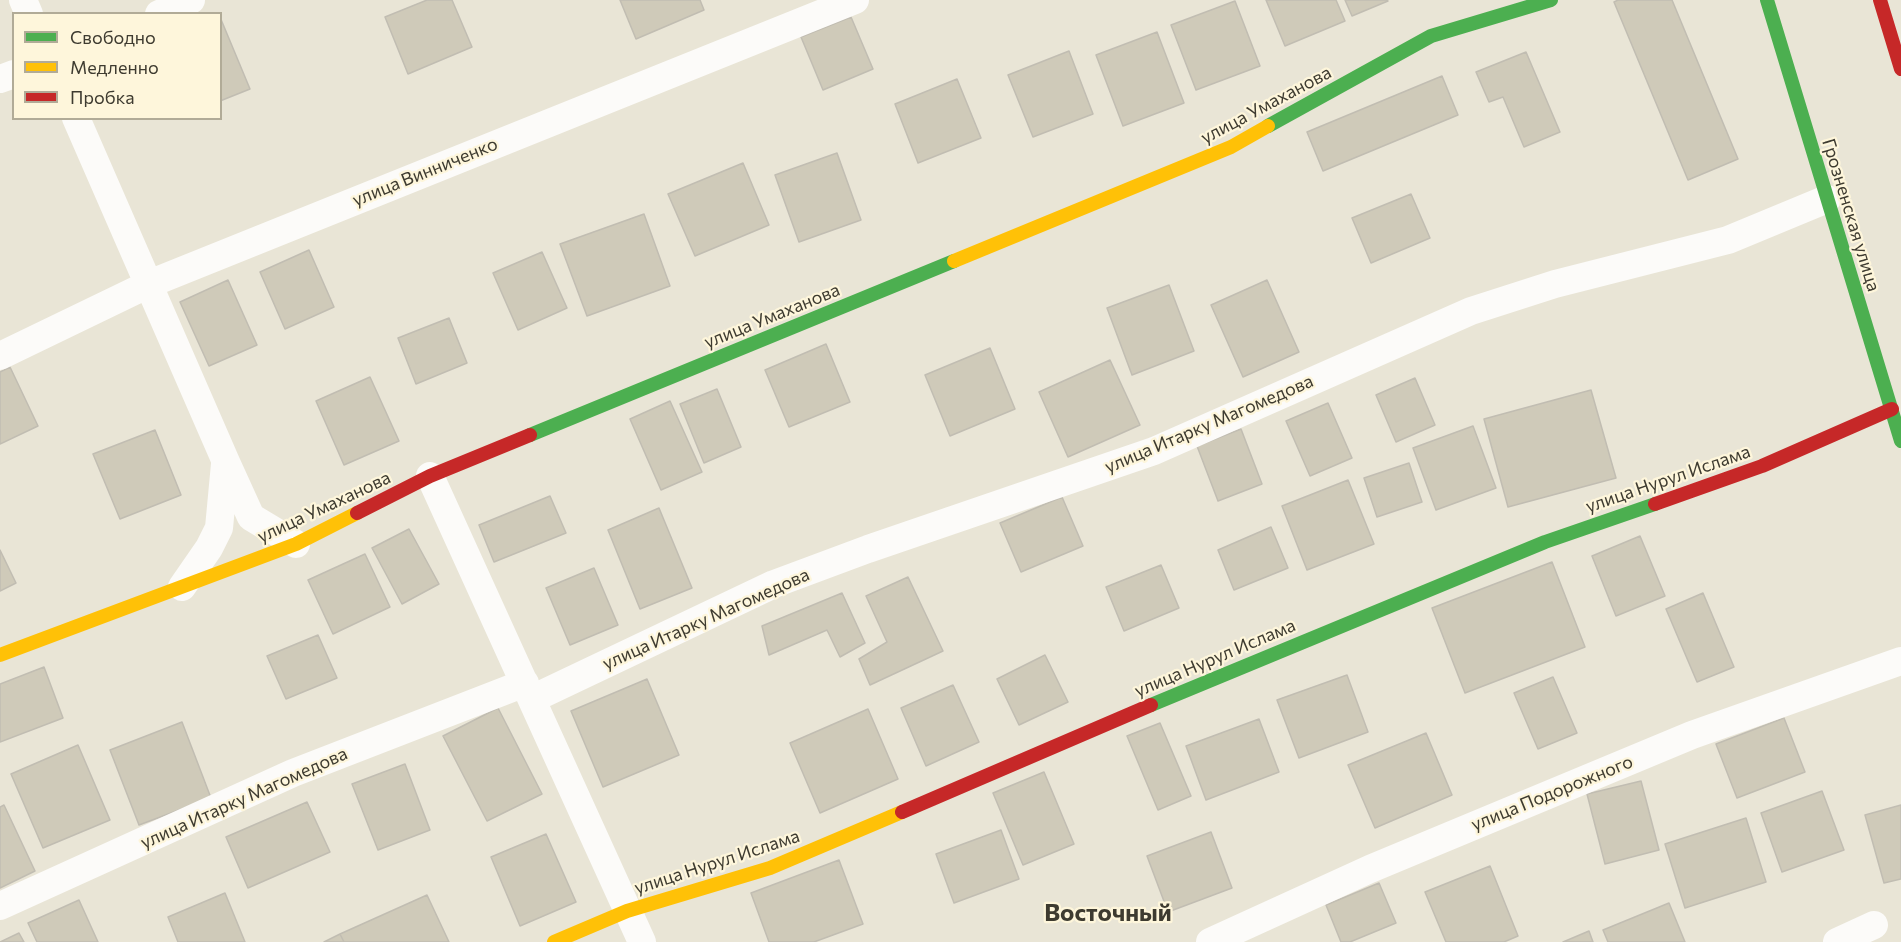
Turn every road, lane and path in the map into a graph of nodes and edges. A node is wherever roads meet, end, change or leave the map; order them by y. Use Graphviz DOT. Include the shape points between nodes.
graph roads {
  1 [pos="190,0"];
  2 [pos="855,0"];
  3 [pos="1551,0"];
  4 [pos="1767,0"];
  5 [pos="1880,0"];
  6 [pos="163,12"];
  7 [pos="1901,69"];
  8 [pos="77,120"];
  9 [pos="1827,199"];
  10 [pos="149,284"];
  11 [pos="0,356"];
  12 [pos="1892,409"];
  13 [pos="1901,441"];
  14 [pos="226,462"];
  15 [pos="430,476"];
  16 [pos="296,544"];
  17 [pos="182,587"];
  18 [pos="0,654"];
  19 [pos="1901,661"];
  20 [pos="528,691"];
  21 [pos="0,906"];
  22 [pos="627,911"];
  23 [pos="1874,925"];
  24 [pos="554,942"];
  25 [pos="642,942"];
  26 [pos="1210,942"];
  27 [pos="1837,942"];
  1 -- 6 [label="street"];
  2 -- 10 [label="street, улица Винниченко"];
  3 -- 15 [label="street, улица Умаханова" via="1431,36 1231,147"];
  4 -- 9 [label="street, Грозненская улица"];
  5 -- 7 [label="street"];
  8 -- 10 [label="street"];
  9 -- 12 [label="street, Грозненская улица"];
  9 -- 20 [label="street, улица Итарку Магомедова" via="1728,240 1471,311 1154,451 774,584"];
  10 -- 11 [label="street, улица Винниченко"];
  10 -- 14 [label="street"];
  12 -- 13 [label="street, Грозненская улица"];
  12 -- 22 [label="street, улица Нурул Ислама" via="1762,466 1534,546 770,867"];
  14 -- 16 [label="street" via="251,517"];
  14 -- 17 [label="street" via="219,528"];
  15 -- 16 [label="street, улица Умаханова"];
  15 -- 20 [label="street"];
  16 -- 17 [label="street, улица Умаханова"];
  17 -- 18 [label="street, улица Умаханова"];
  19 -- 26 [label="street, улица Подорожного" via="1692,735 1370,869"];
  20 -- 21 [label="street, улица Итарку Магомедова" via="293,773"];
  20 -- 22 [label="street"];
  22 -- 24 [label="street, улица Нурул Ислама"];
  22 -- 25 [label="street"];
  23 -- 27 [label="street"];
}
